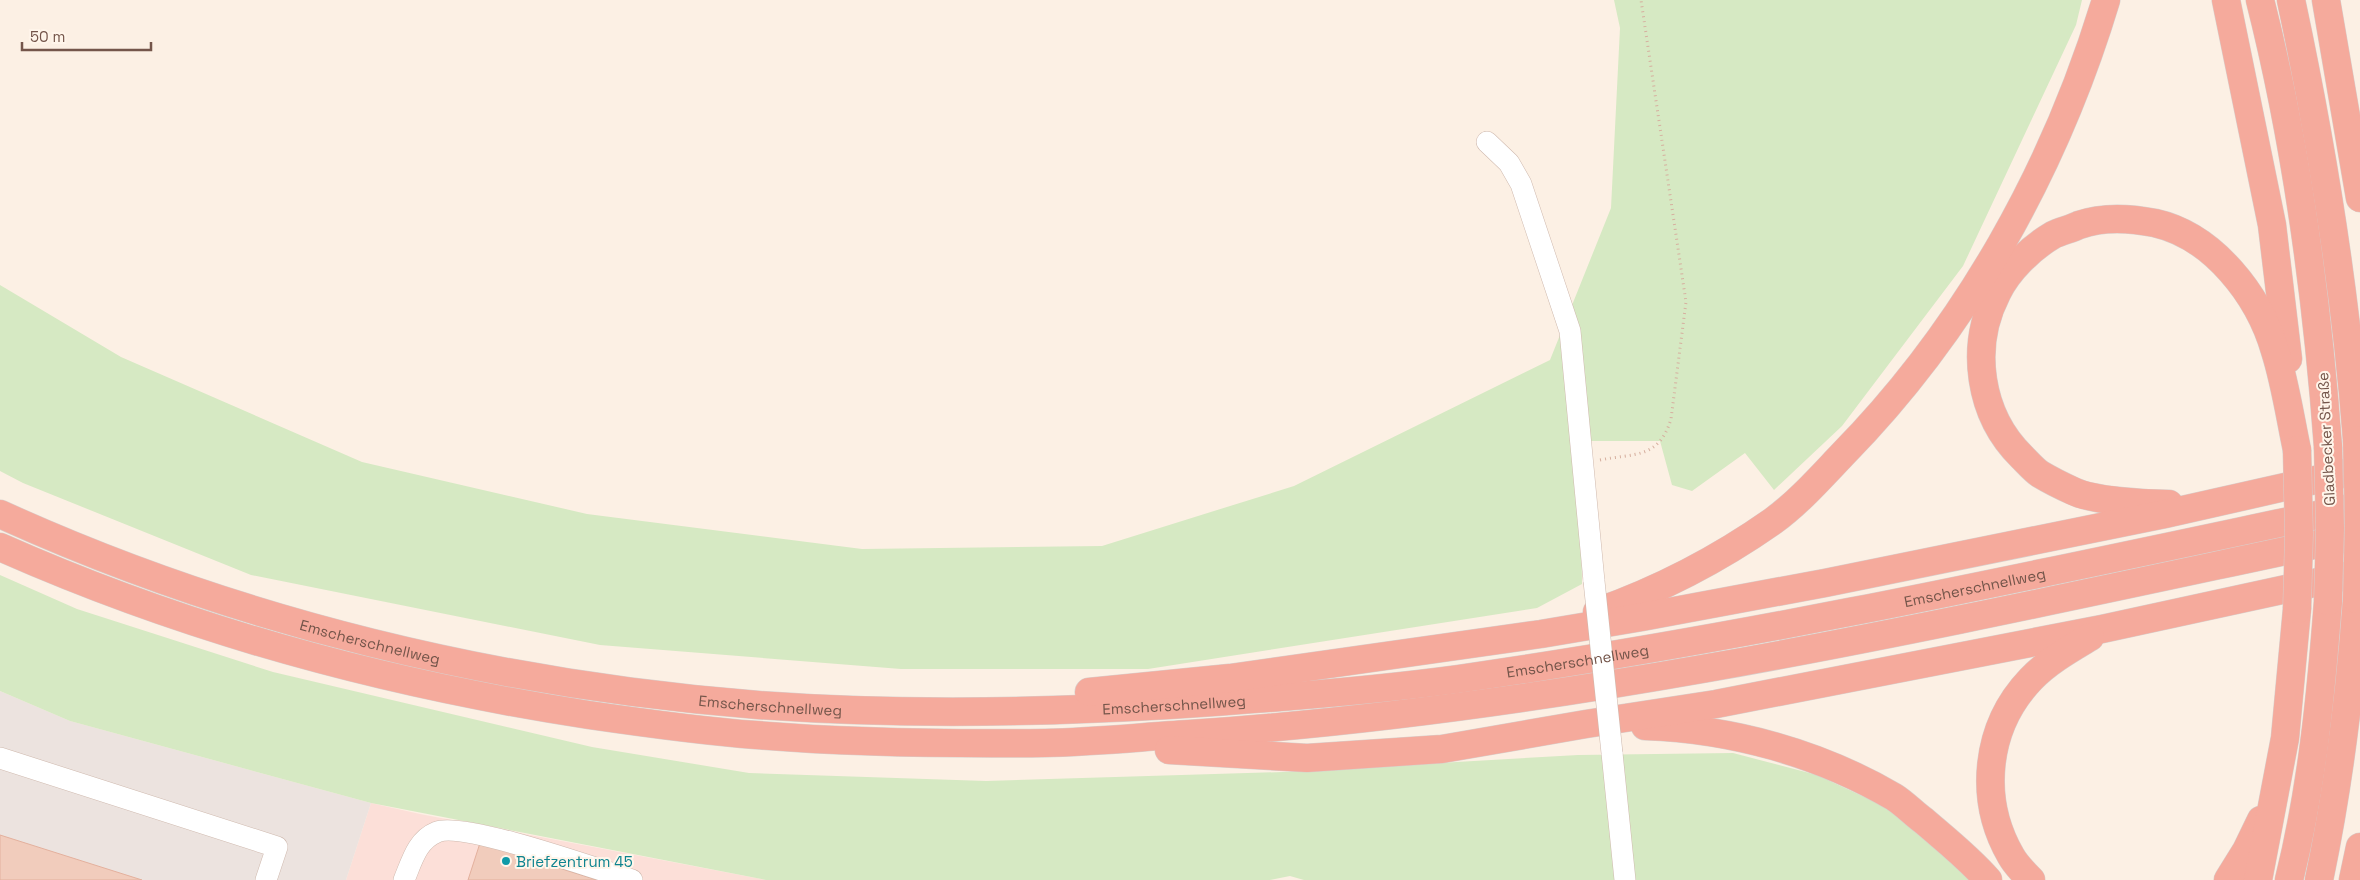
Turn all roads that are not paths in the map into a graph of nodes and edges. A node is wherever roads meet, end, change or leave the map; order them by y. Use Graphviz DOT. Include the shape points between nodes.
graph roads {
  1 [pos="2106,0"];
  2 [pos="2226,0"];
  3 [pos="2260,0"];
  4 [pos="2292,0"];
  5 [pos="2326,0"];
  6 [pos="1487,142"];
  7 [pos="2360,198"];
  8 [pos="2297,450"];
  9 [pos="2360,470"];
  10 [pos="2208,504"];
  11 [pos="2360,506"];
  12 [pos="0,514"];
  13 [pos="2360,535"];
  14 [pos="0,547"];
  15 [pos="2359,586"];
  16 [pos="2102,629"];
  17 [pos="1541,634"];
  18 [pos="850,710"];
  19 [pos="1586,724"];
  20 [pos="1048,743"];
  21 [pos="0,758"];
  22 [pos="2275,791"];
  23 [pos="2360,847"];
  24 [pos="266,880"];
  25 [pos="404,880"];
  26 [pos="632,880"];
  27 [pos="1625,880"];
  28 [pos="1988,880"];
  29 [pos="2031,880"];
  30 [pos="2228,880"];
  31 [pos="2258,880"];
  32 [pos="2289,880"];
  33 [pos="2319,880"];
  34 [pos="2353,880"];
  1 -- 17 [label="highway" via="2076,90 2017,213 1981,278 1882,415 1774,520 1654,591"];
  2 -- 8 [label="highway" via="2272,225"];
  3 -- 32 [label="highway, Gladbecker Straße, bridge" via="2303,220 2328,447 2328,601 2321,694 2313,758"];
  4 -- 15 [label="highway, Gladbecker Straße, bridge" via="2332,225 2347,334 2356,440"];
  5 -- 7 [label="highway"];
  6 -- 27 [label="lane, bridge" via="1509,163 1521,184 1570,331"];
  8 -- 10 [label="highway" via="2275,350 2261,316 2235,276 2207,247 2171,227 2132,218 2091,221 2053,235 2016,266 1997,292 1983,330 1980,370 1990,410 2010,445 2039,473 2075,492 2159,504"];
  8 -- 22 [label="highway, bridge" via="2297,608 2285,738"];
  9 -- 10 [label="highway"];
  10 -- 17 [label="highway" via="1825,583"];
  11 -- 18 [label="highway, Emscherschnellweg" via="1717,637 1455,679 1279,699 1047,712"];
  12 -- 18 [label="highway, Emscherschnellweg" via="179,585 319,628 433,656 539,678 646,694"];
  13 -- 20 [label="highway, Emscherschnellweg" via="2054,600 1685,672 1437,711 1282,728"];
  14 -- 20 [label="highway, Emscherschnellweg" via="125,597 312,658 531,706 751,735 847,741"];
  15 -- 16 [label="highway"];
  15 -- 33 [label="highway, Gladbecker Straße" via="2341,763"];
  16 -- 19 [label="highway" via="1716,704"];
  16 -- 29 [label="highway" via="2031,678 2007,710 1993,746 1989,784 1995,822 2012,858"];
  17 -- 18 [label="highway" via="1230,678 1074,693 910,701"];
  19 -- 20 [label="highway" via="1442,749 1308,758"];
  19 -- 28 [label="highway" via="1678,728 1724,734 1790,750 1896,798 1971,860"];
  21 -- 24 [label="lane" via="277,847"];
  22 -- 30 [label="highway"];
  22 -- 31 [label="highway"];
  23 -- 34 [label="highway"];
  25 -- 26 [label="lane" via="419,844 438,831 453,830 484,835"];
}
